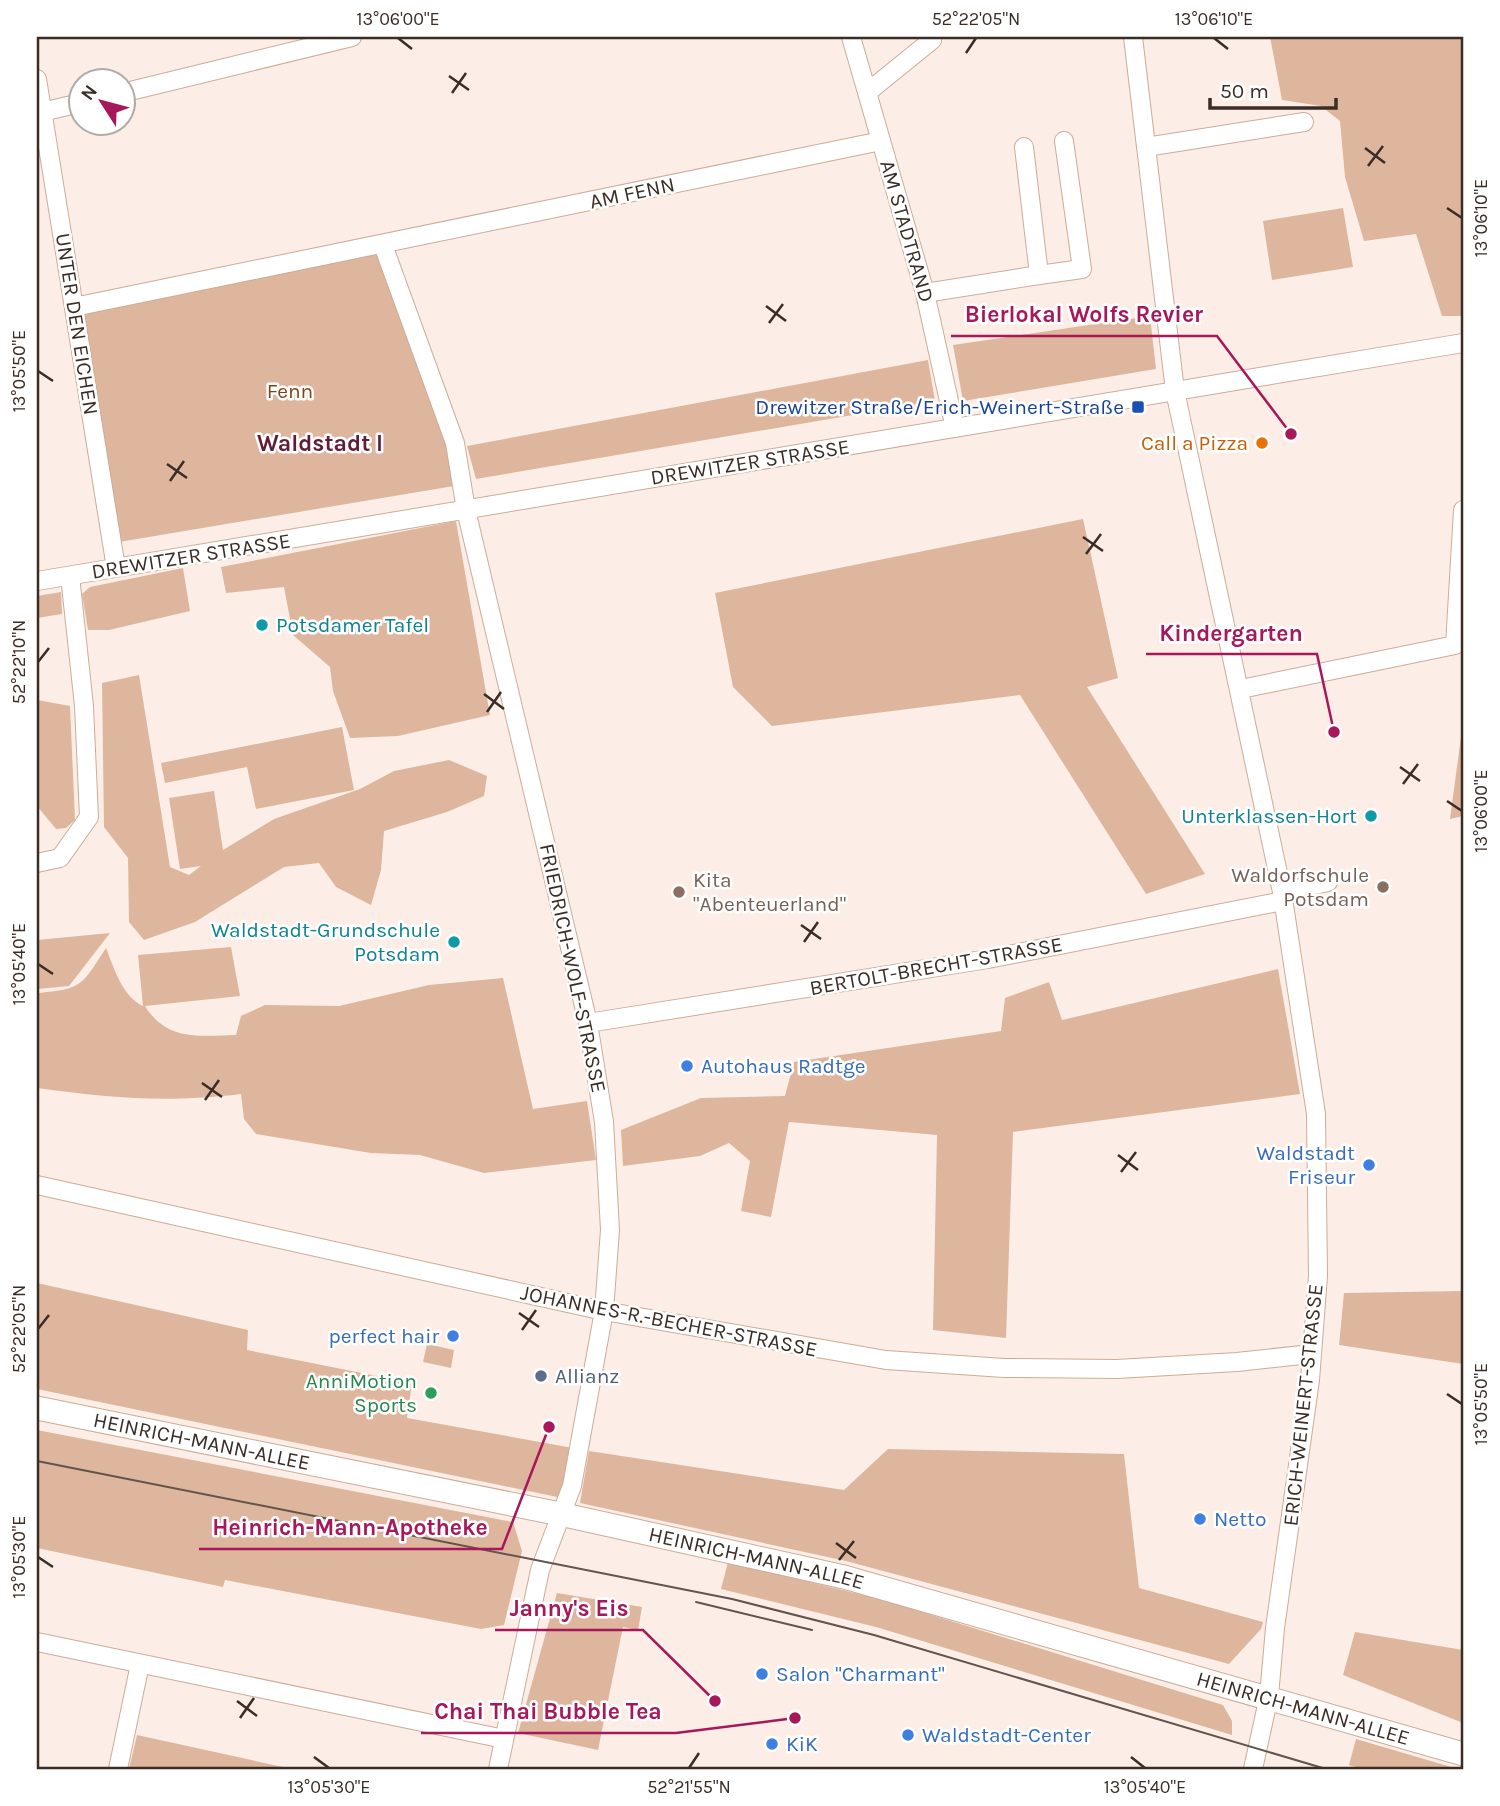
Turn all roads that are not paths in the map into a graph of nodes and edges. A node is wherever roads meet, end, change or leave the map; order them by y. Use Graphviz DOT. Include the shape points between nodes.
graph roads {
  1 [pos="352,37"];
  2 [pos="851,37"];
  3 [pos="931,37"];
  4 [pos="1133,37"];
  5 [pos="37,79"];
  6 [pos="136,90"];
  7 [pos="869,91"];
  8 [pos="66,106"];
  9 [pos="42,112"];
  10 [pos="1304,122"];
  11 [pos="881,141"];
  12 [pos="1064,141"];
  13 [pos="1024,147"];
  14 [pos="1146,147"];
  15 [pos="383,245"];
  16 [pos="1039,275"];
  17 [pos="925,293"];
  18 [pos="74,307"];
  19 [pos="1463,343"];
  20 [pos="1175,391"];
  21 [pos="955,428"];
  22 [pos="467,510"];
  23 [pos="1463,510"];
  24 [pos="117,568"];
  25 [pos="70,576"];
  26 [pos="37,581"];
  27 [pos="1241,689"];
  28 [pos="37,863"];
  29 [pos="1328,883"];
  30 [pos="1283,896"];
  31 [pos="588,1023"];
  32 [pos="37,1185"];
  33 [pos="604,1311"];
  34 [pos="1311,1354"];
  35 [pos="37,1408"];
  36 [pos="561,1514"];
  37 [pos="37,1642"];
  38 [pos="140,1664"];
  39 [pos="1269,1696"];
  40 [pos="504,1739"];
  41 [pos="1463,1754"];
  42 [pos="118,1769"];
  43 [pos="498,1769"];
  44 [pos="1253,1769"];
  1 -- 6 [label="street"];
  2 -- 7 [label="street, AM STADTRAND"];
  3 -- 7 [label="street"];
  4 -- 14 [label="street, ERICH-WEINERT-STRASSE"];
  5 -- 9 [label="street, UNTER DEN EICHEN"];
  7 -- 11 [label="street, AM STADTRAND"];
  8 -- 9 [label="street"];
  9 -- 18 [label="street, UNTER DEN EICHEN"];
  10 -- 14 [label="street"];
  11 -- 15 [label="street, AM FENN"];
  11 -- 17 [label="street, AM STADTRAND"];
  12 -- 16 [label="street" via="1082,269"];
  13 -- 16 [label="street"];
  14 -- 20 [label="street, ERICH-WEINERT-STRASSE"];
  15 -- 18 [label="street, AM FENN"];
  15 -- 22 [label="street" via="455,443"];
  16 -- 17 [label="street"];
  17 -- 21 [label="street, AM STADTRAND"];
  18 -- 24 [label="street, UNTER DEN EICHEN"];
  19 -- 20 [label="street, DREWITZER STRASSE"];
  20 -- 21 [label="street, DREWITZER STRASSE"];
  20 -- 27 [label="street, ERICH-WEINERT-STRASSE"];
  21 -- 22 [label="street, DREWITZER STRASSE"];
  22 -- 24 [label="street, DREWITZER STRASSE"];
  22 -- 31 [label="street, FRIEDRICH-WOLF-STRASSE"];
  23 -- 27 [label="street" via="1455,645"];
  24 -- 25 [label="street, DREWITZER STRASSE"];
  25 -- 26 [label="street, DREWITZER STRASSE"];
  25 -- 28 [label="street" via="84,706 89,817 60,858"];
  27 -- 30 [label="street, ERICH-WEINERT-STRASSE"];
  29 -- 30 [label="street, BERTOLT-BRECHT-STRASSE"];
  30 -- 31 [label="street, BERTOLT-BRECHT-STRASSE" via="988,958"];
  30 -- 34 [label="street, ERICH-WEINERT-STRASSE" via="1316,1114 1318,1276"];
  31 -- 33 [label="street, FRIEDRICH-WOLF-STRASSE" via="606,1149 610,1230"];
  32 -- 33 [label="street, JOHANNES-R.-BECHER-STRASSE"];
  33 -- 34 [label="street, JOHANNES-R.-BECHER-STRASSE" via="824,1351 1004,1368 1117,1369"];
  33 -- 36 [label="street, FRIEDRICH-WOLF-STRASSE" via="572,1486"];
  34 -- 39 [label="street, ERICH-WEINERT-STRASSE"];
  35 -- 36 [label="main road, HEINRICH-MANN-ALLEE"];
  36 -- 39 [label="main road, HEINRICH-MANN-ALLEE" via="844,1577"];
  36 -- 40 [label="street, FRIEDRICH-WOLF-STRASSE" via="540,1570"];
  37 -- 38 [label="street"];
  38 -- 40 [label="street"];
  38 -- 42 [label="street"];
  39 -- 41 [label="main road, HEINRICH-MANN-ALLEE"];
  39 -- 44 [label="street, ERICH-WEINERT-STRASSE"];
  40 -- 43 [label="street, FRIEDRICH-WOLF-STRASSE"];
}
